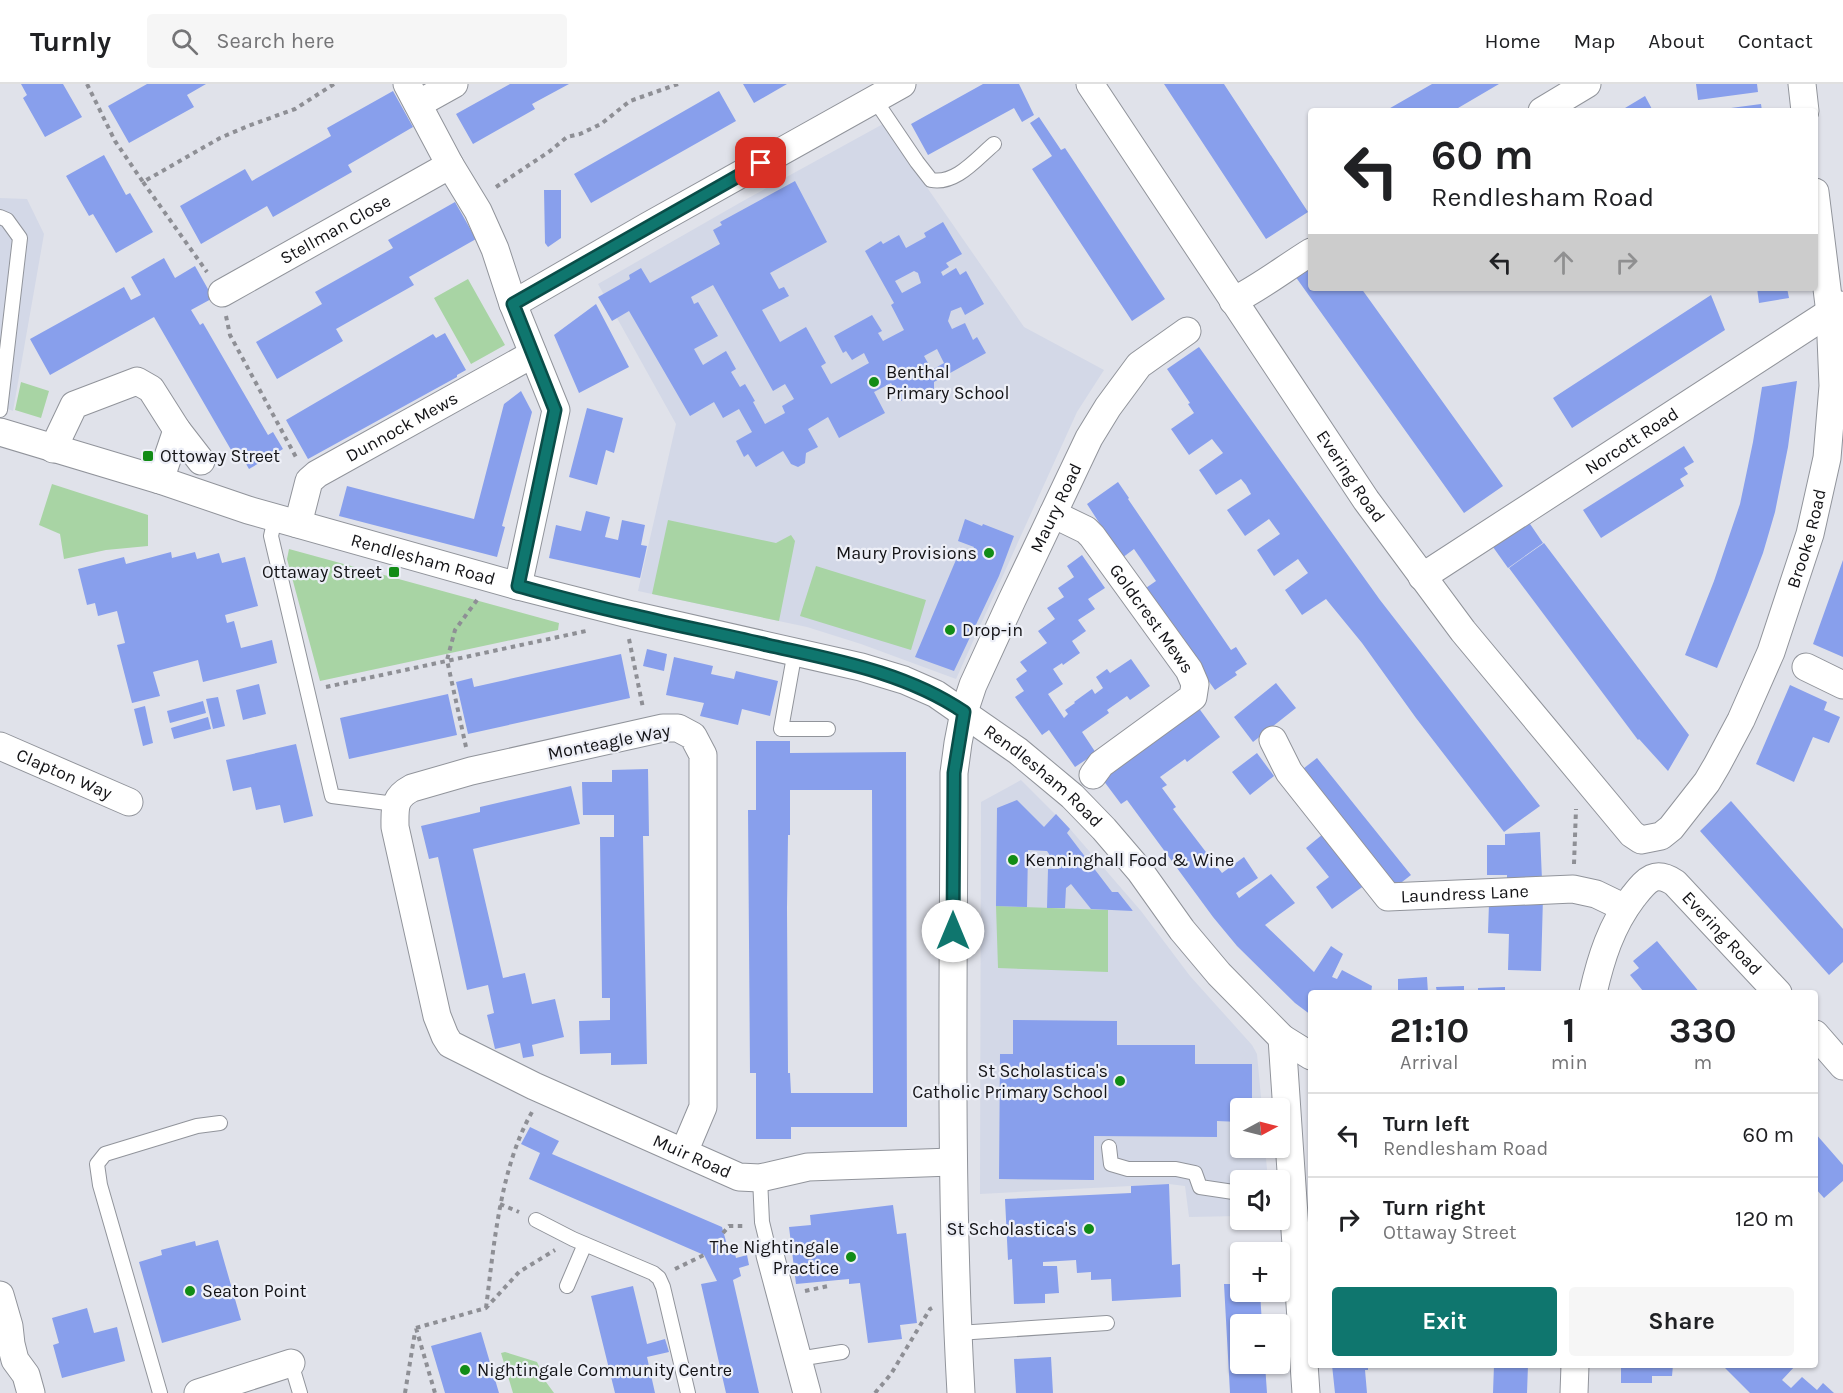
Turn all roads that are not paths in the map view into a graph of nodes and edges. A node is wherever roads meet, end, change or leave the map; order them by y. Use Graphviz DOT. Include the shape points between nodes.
graph roads {
  1 [pos="454,84"];
  2 [pos="902,84"];
  3 [pos="1090,84"];
  4 [pos="1587,84"];
  5 [pos="1802,84"];
  6 [pos="413,94"];
  7 [pos="875,100"];
  8 [pos="1547,108"];
  9 [pos="1805,108"];
  10 [pos="994,144"];
  11 [pos="450,165"];
  12 [pos="1818,208"];
  13 [pos="0,217"];
  14 [pos="1308,254"];
  15 [pos="222,293"];
  16 [pos="1233,301"];
  17 [pos="513,304"];
  18 [pos="1837,309"];
  19 [pos="1187,332"];
  20 [pos="533,354"];
  21 [pos="0,410"];
  22 [pos="177,430"];
  23 [pos="0,432"];
  24 [pos="53,449"];
  25 [pos="201,461"];
  26 [pos="160,480"];
  27 [pos="1053,514"];
  28 [pos="286,521"];
  29 [pos="1422,578"];
  30 [pos="518,586"];
  31 [pos="795,651"];
  32 [pos="1806,667"];
  33 [pos="1843,685"];
  34 [pos="964,712"];
  35 [pos="828,729"];
  36 [pos="1273,740"];
  37 [pos="0,746"];
  38 [pos="1093,775"];
  39 [pos="129,802"];
  40 [pos="395,804"];
  41 [pos="1647,840"];
  42 [pos="1625,908"];
  43 [pos="1594,990"];
  44 [pos="1775,990"];
  45 [pos="1282,1038"];
  46 [pos="1818,1038"];
  47 [pos="1308,1054"];
  48 [pos="1843,1066"];
  49 [pos="220,1123"];
  50 [pos="1109,1148"];
  51 [pos="684,1152"];
  52 [pos="952,1162"];
  53 [pos="1285,1170"];
  54 [pos="760,1178"];
  55 [pos="1230,1192"];
  56 [pos="536,1220"];
  57 [pos="1290,1230"];
  58 [pos="579,1242"];
  59 [pos="770,1255"];
  60 [pos="567,1286"];
  61 [pos="0,1295"];
  62 [pos="1107,1323"];
  63 [pos="958,1333"];
  64 [pos="842,1352"];
  65 [pos="798,1359"];
  66 [pos="291,1363"];
  67 [pos="1575,1368"];
  68 [pos="31,1393"];
  69 [pos="160,1393"];
  70 [pos="198,1393"];
  71 [pos="300,1393"];
  72 [pos="688,1393"];
  73 [pos="807,1393"];
  74 [pos="961,1393"];
  75 [pos="1306,1393"];
  76 [pos="1574,1393"];
  1 -- 6 [label="street"];
  2 -- 7 [label="street"];
  3 -- 16 [label="street, Evering Road"];
  4 -- 8 [label="street"];
  5 -- 9 [label="street"];
  6 -- 11 [label="street"];
  7 -- 10 [label="lane" via="932,180 941,182 956,176"];
  7 -- 17 [label="street"];
  11 -- 15 [label="street, Stellman Close"];
  11 -- 17 [label="street" via="478,211"];
  12 -- 18 [label="street, Brooke Road"];
  13 -- 21 [label="lane" via="20,238"];
  14 -- 16 [label="street"];
  16 -- 29 [label="street, Evering Road"];
  17 -- 20 [label="street"];
  18 -- 29 [label="street, Norcott Road"];
  18 -- 41 [label="street, Brooke Road" via="1827,458 1810,534 1771,652 1741,720 1707,782 1671,828 1662,836"];
  19 -- 27 [label="street, Maury Road" via="1138,365 1089,438"];
  20 -- 28 [label="street, Dunnock Mews" via="317,474"];
  20 -- 30 [label="street" via="555,410"];
  22 -- 24 [label="street" via="152,389 137,381 74,405"];
  22 -- 25 [label="street"];
  22 -- 26 [label="street"];
  23 -- 24 [label="street, Rendlesham Road"];
  24 -- 26 [label="street, Rendlesham Road"];
  26 -- 28 [label="street, Rendlesham Road"];
  27 -- 34 [label="street, Maury Road"];
  27 -- 38 [label="street, Goldcrest Mews" via="1092,536 1189,670 1194,684 1193,697 1101,764"];
  28 -- 30 [label="street, Rendlesham Road"];
  28 -- 40 [label="lane" via="271,536 332,796"];
  29 -- 41 [label="street, Evering Road" via="1632,834"];
  30 -- 31 [label="street, Rendlesham Road"];
  31 -- 34 [label="street, Rendlesham Road" via="904,680"];
  31 -- 35 [label="lane" via="781,729"];
  32 -- 33 [label="street"];
  34 -- 45 [label="street, Rendlesham Road" via="1072,796 1140,871 1219,974"];
  34 -- 52 [label="street, Maury Road" via="954,773"];
  36 -- 42 [label="street, Laundress Lane" via="1289,772 1388,897 1573,889 1596,894"];
  37 -- 39 [label="street, Clapton Way"];
  40 -- 51 [label="street, Muir Road" via="395,827 437,1016 450,1044"];
  40 -- 51 [label="street, Monteagle Way" via="411,788 471,771 647,731 678,728 693,736 703,754 703,1107"];
  42 -- 43 [label="street" via="1609,937"];
  42 -- 44 [label="street, Evering Road" via="1648,880 1663,876 1675,883"];
  45 -- 47 [label="street, Rendlesham Road"];
  45 -- 53 [label="street"];
  46 -- 48 [label="street"];
  49 -- 69 [label="lane" via="197,1126 105,1154 97,1164"];
  50 -- 55 [label="lane" via="1112,1164 1128,1169 1195,1173 1200,1187"];
  51 -- 54 [label="street, Muir Road" via="738,1177"];
  52 -- 54 [label="street, Muir Road" via="808,1167"];
  52 -- 63 [label="street, Maury Road"];
  54 -- 59 [label="lane" via="762,1222"];
  56 -- 58 [label="lane"];
  57 -- 75 [label="street"];
  58 -- 60 [label="lane"];
  58 -- 72 [label="lane" via="659,1278"];
  59 -- 65 [label="street"];
  61 -- 68 [label="street" via="15,1360 26,1375"];
  62 -- 63 [label="lane"];
  63 -- 74 [label="street, Maury Road"];
  64 -- 65 [label="lane"];
  65 -- 73 [label="street"];
  66 -- 70 [label="street"];
  66 -- 71 [label="lane"];
  67 -- 76 [label="street"];
}
